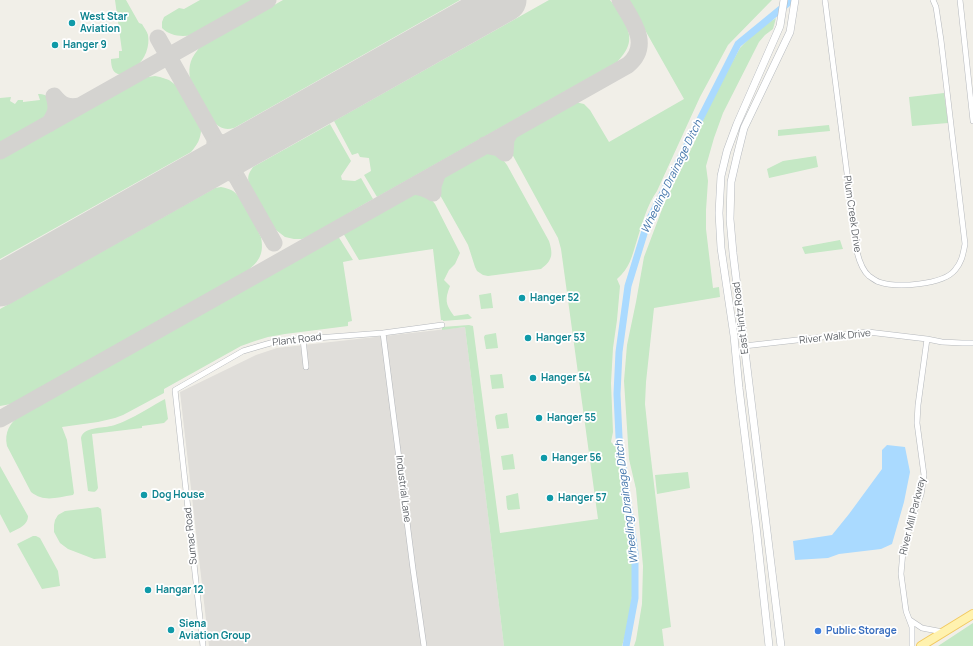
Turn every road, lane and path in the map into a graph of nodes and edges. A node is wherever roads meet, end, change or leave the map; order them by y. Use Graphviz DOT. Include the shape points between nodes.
graph roads {
  1 [pos="784,0"];
  2 [pos="795,0"];
  3 [pos="825,0"];
  4 [pos="933,0"];
  5 [pos="960,0"];
  6 [pos="971,92"];
  7 [pos="973,121"];
  8 [pos="442,325"];
  9 [pos="384,333"];
  10 [pos="303,339"];
  11 [pos="927,339"];
  12 [pos="973,342"];
  13 [pos="744,346"];
  14 [pos="306,367"];
  15 [pos="176,402"];
  16 [pos="973,614"];
  17 [pos="910,619"];
  18 [pos="944,632"];
  19 [pos="203,646"];
  20 [pos="424,646"];
  21 [pos="769,646"];
  22 [pos="781,646"];
  23 [pos="912,646"];
  24 [pos="921,646"];
  1 -- 21 [label="main road, East Hintz Road" via="780,26 726,151 721,176 719,213 721,248 734,336"];
  2 -- 13 [label="main road, East Hintz Road" via="790,32 744,128 731,182 730,219"];
  3 -- 4 [label="street, Plum Creek Drive" via="857,252 860,264 867,275 878,282 894,285 940,280 955,271 962,258 965,244 941,40"];
  5 -- 6 [label="street"];
  6 -- 7 [label="street"];
  8 -- 9 [label="street, Plant Road"];
  9 -- 10 [label="street, Plant Road"];
  9 -- 20 [label="street, Industrial Lane"];
  10 -- 14 [label="street"];
  10 -- 15 [label="street, Plant Road" via="274,342 243,351 174,390"];
  11 -- 12 [label="street, River Walk Drive" via="942,342"];
  11 -- 13 [label="street, River Walk Drive" via="868,332"];
  11 -- 17 [label="street, River Mill Parkway" via="917,423 924,475 921,495 903,551 901,574 906,611"];
  13 -- 22 [label="main road, East Hintz Road"];
  15 -- 19 [label="street, Sumac Road"];
  16 -- 18 [label="main road"];
  17 -- 18 [label="street" via="922,628"];
  17 -- 23 [label="street, River Mill Parkway"];
  18 -- 24 [label="main road"];
}
